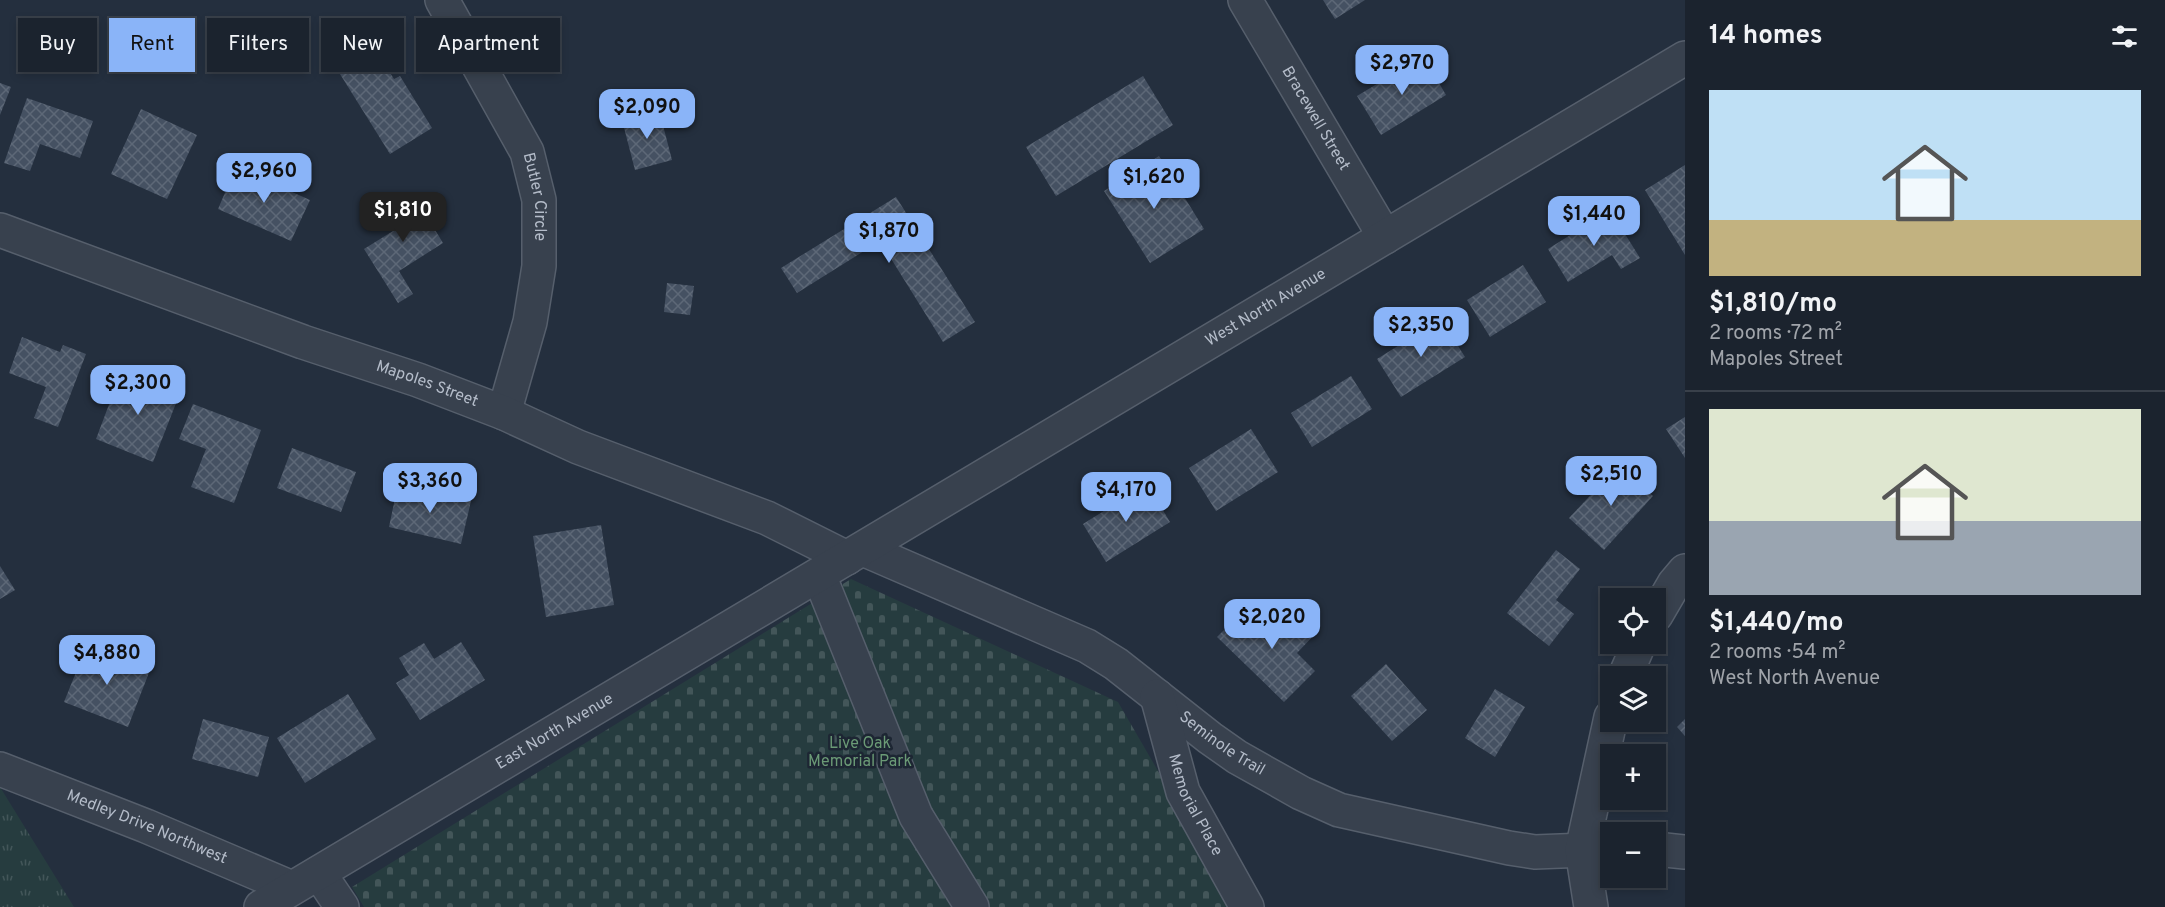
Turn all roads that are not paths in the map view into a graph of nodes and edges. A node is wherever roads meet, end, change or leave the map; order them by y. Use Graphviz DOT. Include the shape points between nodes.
graph roads {
  1 [pos="442,0"];
  2 [pos="1245,0"];
  3 [pos="1685,58"];
  4 [pos="0,230"];
  5 [pos="1385,237"];
  6 [pos="504,413"];
  7 [pos="855,553"];
  8 [pos="1685,571"];
  9 [pos="819,574"];
  10 [pos="1666,598"];
  11 [pos="1157,696"];
  12 [pos="1609,732"];
  13 [pos="0,769"];
  14 [pos="1596,849"];
  15 [pos="1666,850"];
  16 [pos="1685,852"];
  17 [pos="306,880"];
  18 [pos="261,907"];
  19 [pos="342,907"];
  20 [pos="972,907"];
  21 [pos="1247,907"];
  22 [pos="1591,907"];
  1 -- 6 [label="street, Butler Circle" via="527,152 539,200 539,266 530,322"];
  2 -- 5 [label="street, Bracewell Street"];
  3 -- 5 [label="street, West North Avenue"];
  4 -- 6 [label="street, Mapoles Street"];
  5 -- 7 [label="street, West North Avenue"];
  6 -- 7 [label="street, Mapoles Street" via="578,447"];
  7 -- 9 [label="street, East North Avenue"];
  7 -- 11 [label="street, Seminole Trail" via="1087,646"];
  8 -- 10 [label="street"];
  9 -- 17 [label="street, East North Avenue"];
  9 -- 20 [label="street" via="916,816"];
  11 -- 14 [label="street, Seminole Trail" via="1237,757 1339,810 1535,852"];
  11 -- 21 [label="street, Memorial Place" via="1183,792"];
  12 -- 14 [label="street"];
  13 -- 17 [label="street, Medley Drive Northwest" via="146,826"];
  14 -- 22 [label="street"];
  15 -- 16 [label="street"];
  17 -- 18 [label="street, East North Avenue"];
  17 -- 19 [label="street"];
}
